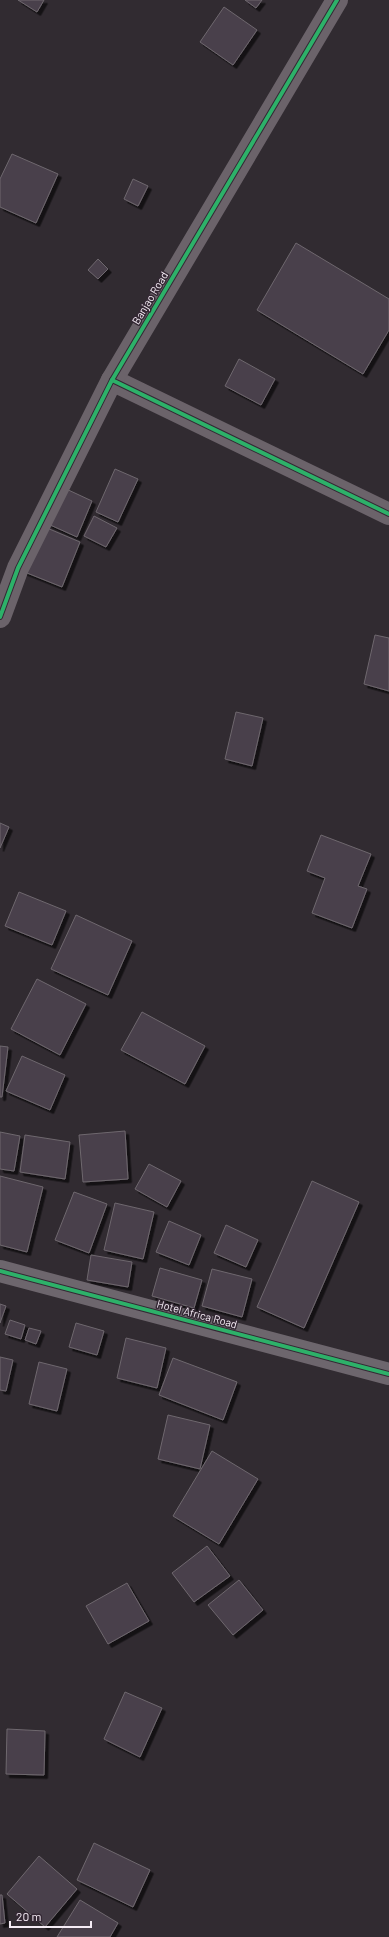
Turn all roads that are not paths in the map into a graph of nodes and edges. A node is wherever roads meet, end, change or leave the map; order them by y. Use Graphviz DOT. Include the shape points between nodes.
graph roads {
  1 [pos="337,0"];
  2 [pos="112,380"];
  3 [pos="389,514"];
  4 [pos="0,617"];
  5 [pos="0,1271"];
  6 [pos="389,1374"];
  1 -- 2 [label="street, Banjao Road"];
  2 -- 3 [label="street"];
  2 -- 4 [label="street, Banjao Road" via="18,568"];
  5 -- 6 [label="street, Hotel Africa Road"];
}
